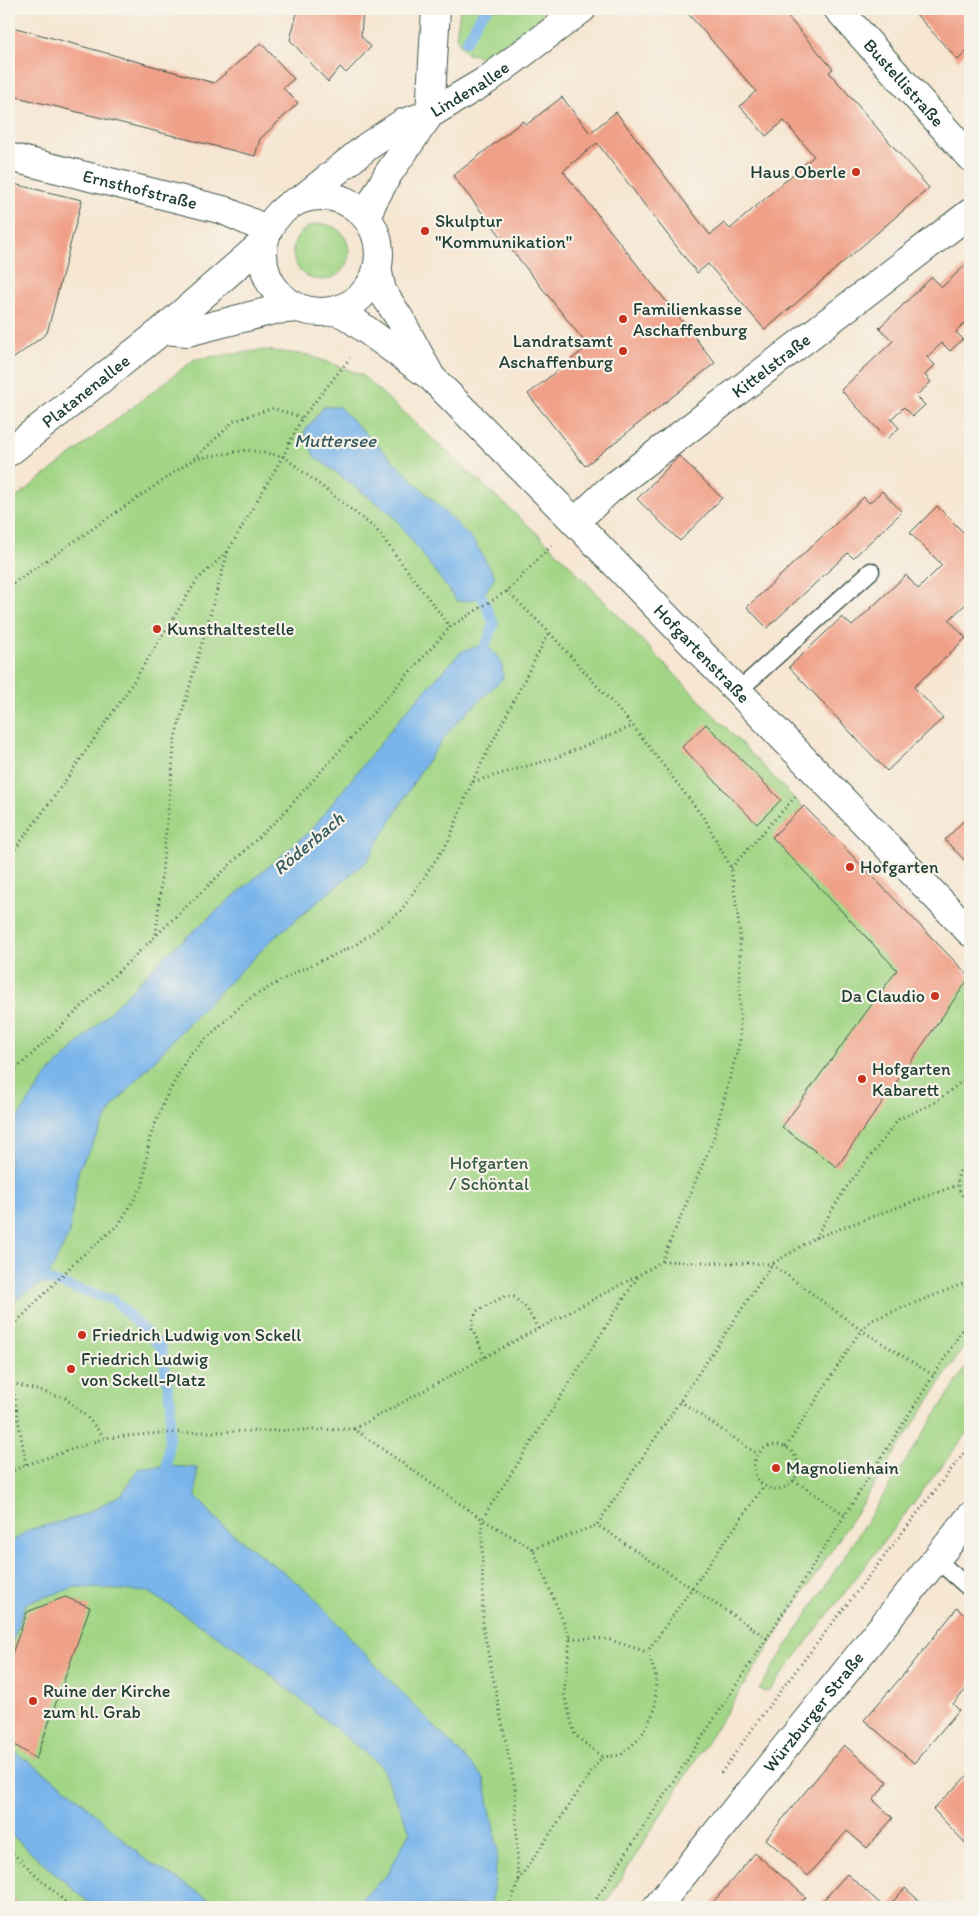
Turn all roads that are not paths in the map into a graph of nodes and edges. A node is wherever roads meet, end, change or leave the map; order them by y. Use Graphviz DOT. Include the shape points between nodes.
graph roads {
  1 [pos="436,9"];
  2 [pos="582,9"];
  3 [pos="838,9"];
  4 [pos="430,114"];
  5 [pos="9,157"];
  6 [pos="970,157"];
  7 [pos="303,198"];
  8 [pos="970,213"];
  9 [pos="367,218"];
  10 [pos="266,236"];
  11 [pos="377,268"];
  12 [pos="298,308"];
  13 [pos="335,311"];
  14 [pos="163,330"];
  15 [pos="431,377"];
  16 [pos="9,452"];
  17 [pos="575,522"];
  18 [pos="871,571"];
  19 [pos="738,691"];
  20 [pos="970,932"];
  21 [pos="970,1517"];
  22 [pos="936,1559"];
  23 [pos="970,1589"];
  24 [pos="657,1907"];
  1 -- 4 [label="street"];
  2 -- 4 [label="street, Lindenallee" via="487,80"];
  3 -- 6 [label="street, Bustellistraße"];
  4 -- 7 [label="street" via="403,123 368,146"];
  4 -- 9 [label="street, Lindenallee" via="388,174"];
  5 -- 10 [label="street, Ernsthofstraße" via="223,210"];
  7 -- 9 [label="street" via="320,194 338,198 354,205"];
  7 -- 10 [label="street" via="276,217"];
  8 -- 17 [label="street, Kittelstraße" via="609,490"];
  9 -- 11 [label="street" via="376,234"];
  10 -- 12 [label="street" via="265,270 282,298"];
  10 -- 14 [label="street, Platanenallee"];
  11 -- 13 [label="street" via="372,283 361,296"];
  11 -- 15 [label="street, Hofgartenstraße" via="382,291"];
  12 -- 13 [label="street" via="316,312"];
  12 -- 14 [label="street" via="274,310 188,332"];
  13 -- 15 [label="street, Hofgartenstraße" via="346,315"];
  14 -- 16 [label="street, Platanenallee"];
  15 -- 17 [label="street, Hofgartenstraße"];
  17 -- 19 [label="street, Hofgartenstraße"];
  18 -- 19 [label="lane"];
  19 -- 20 [label="street, Hofgartenstraße"];
  21 -- 22 [label="street, Würzburger Straße"];
  22 -- 23 [label="lane"];
  22 -- 24 [label="street, Würzburger Straße"];
}
